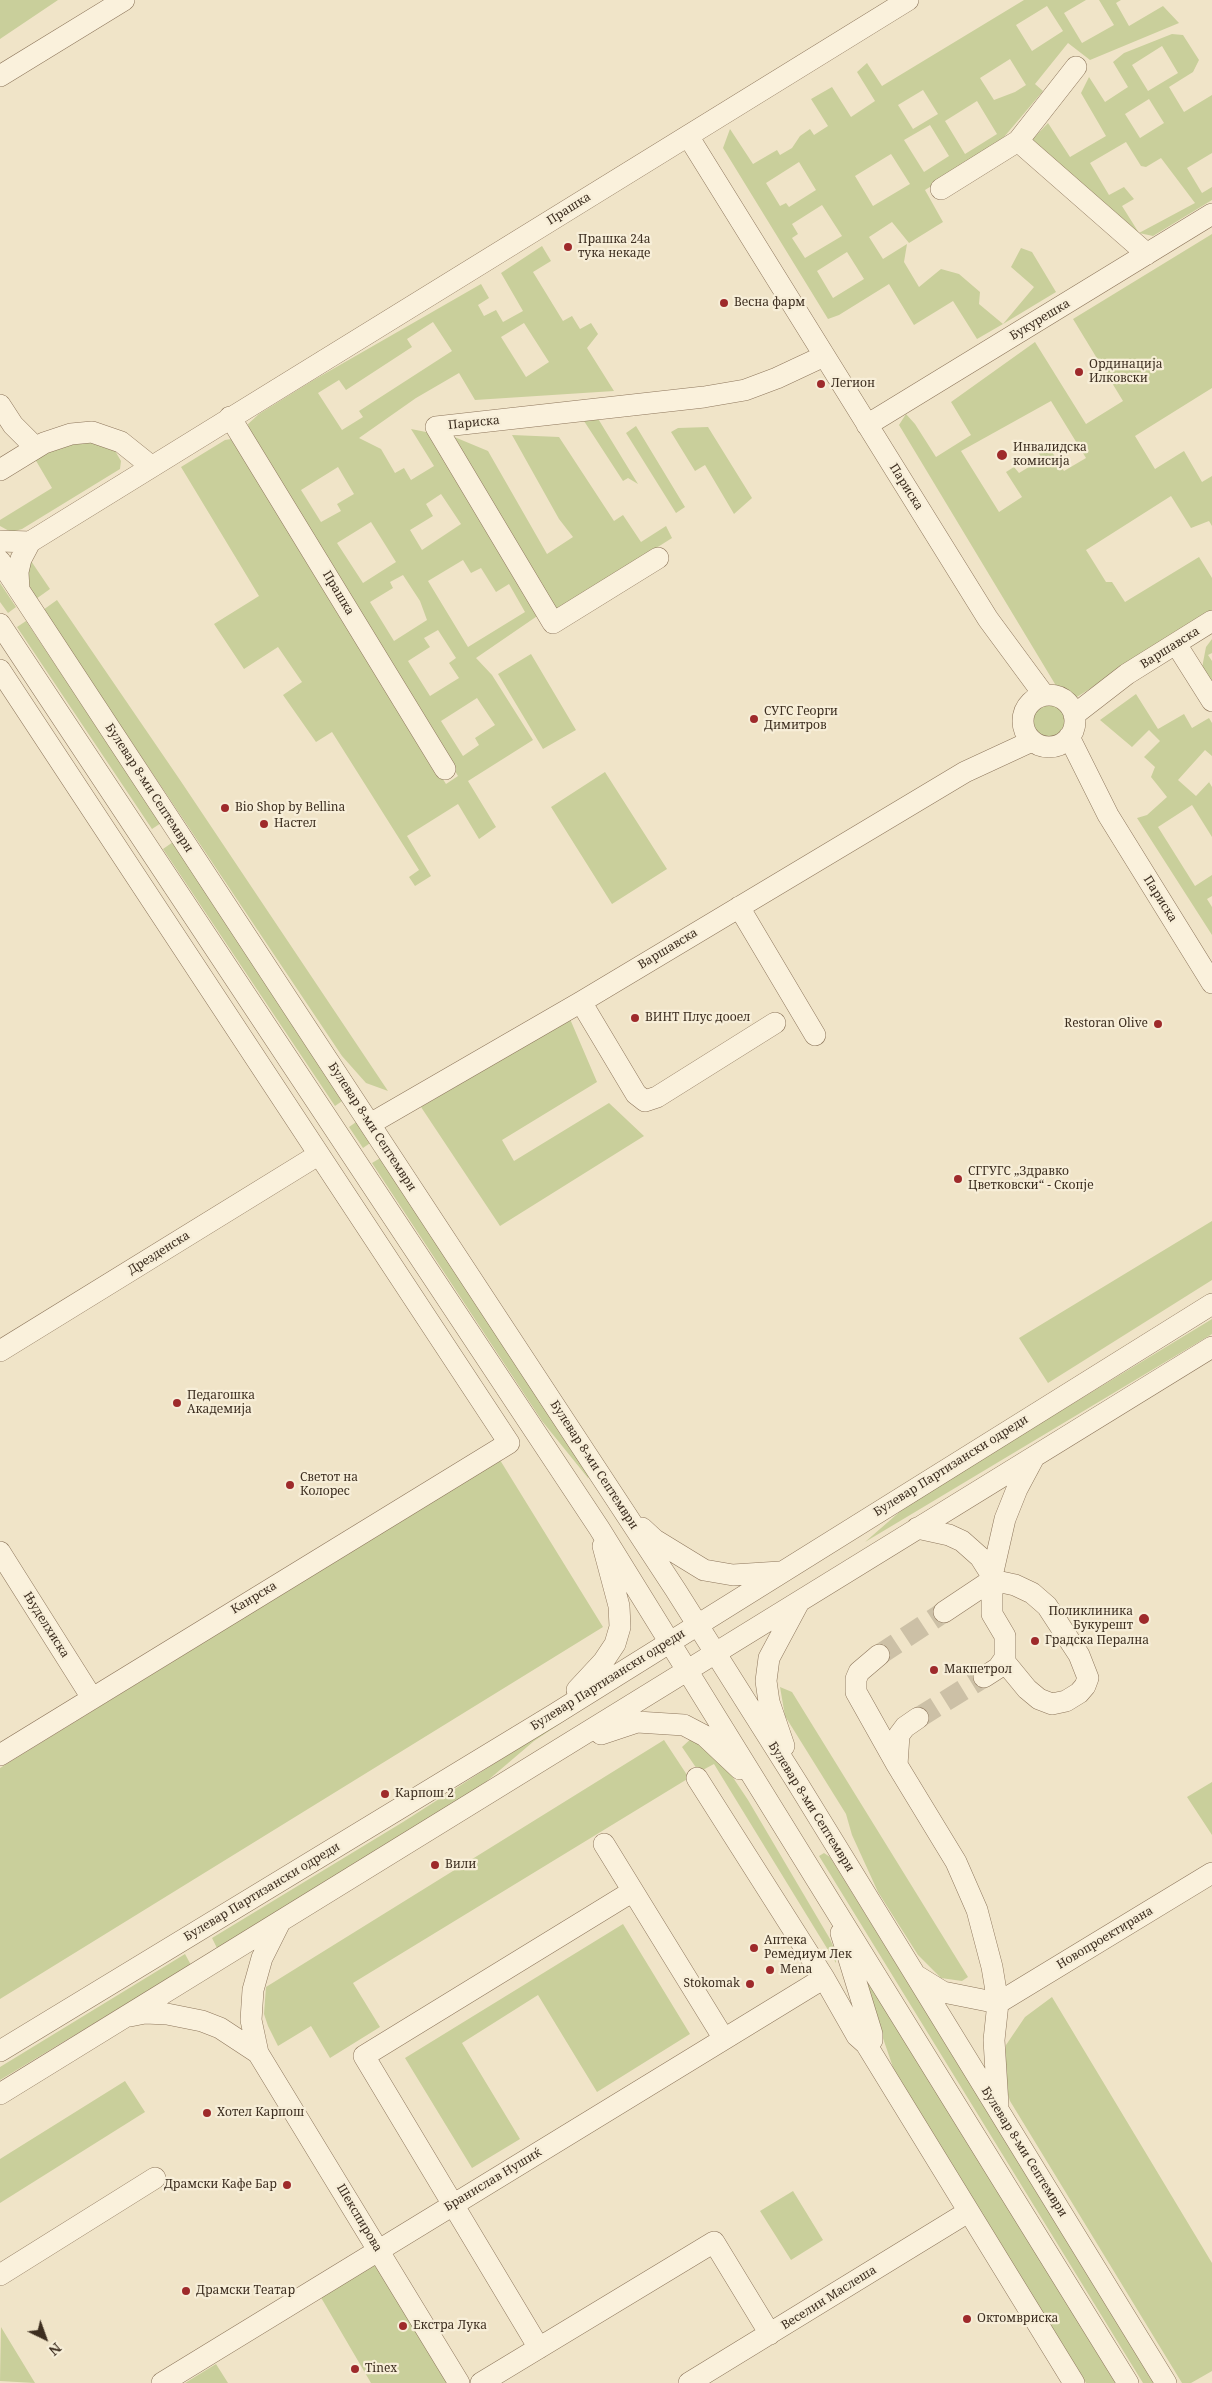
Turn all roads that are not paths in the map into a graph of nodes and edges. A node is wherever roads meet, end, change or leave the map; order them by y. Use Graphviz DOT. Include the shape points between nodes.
graph roads {
  1 [pos="124,0"];
  2 [pos="908,0"];
  3 [pos="1076,67"];
  4 [pos="0,76"];
  5 [pos="688,136"];
  6 [pos="1018,141"];
  7 [pos="940,189"];
  8 [pos="1212,214"];
  9 [pos="1147,254"];
  10 [pos="824,356"];
  11 [pos="0,405"];
  12 [pos="230,417"];
  13 [pos="867,425"];
  14 [pos="35,447"];
  15 [pos="151,466"];
  16 [pos="0,470"];
  17 [pos="0,541"];
  18 [pos="30,542"];
  19 [pos="658,558"];
  20 [pos="0,561"];
  21 [pos="19,590"];
  22 [pos="1212,622"];
  23 [pos="0,624"];
  24 [pos="1176,644"];
  25 [pos="0,670"];
  26 [pos="1212,701"];
  27 [pos="1070,707"];
  28 [pos="1032,716"];
  29 [pos="1061,742"];
  30 [pos="445,769"];
  31 [pos="739,906"];
  32 [pos="1212,982"];
  33 [pos="582,1002"];
  34 [pos="775,1024"];
  35 [pos="815,1035"];
  36 [pos="315,1100"];
  37 [pos="370,1124"];
  38 [pos="302,1131"];
  39 [pos="318,1156"];
  40 [pos="434,1278"];
  41 [pos="411,1295"];
  42 [pos="1212,1304"];
  43 [pos="1212,1347"];
  44 [pos="0,1351"];
  45 [pos="1035,1456"];
  46 [pos="626,1514"];
  47 [pos="599,1528"];
  48 [pos="917,1528"];
  49 [pos="4,1566"];
  50 [pos="782,1571"];
  51 [pos="992,1578"];
  52 [pos="801,1599"];
  53 [pos="944,1612"];
  54 [pos="697,1624"];
  55 [pos="670,1641"];
  56 [pos="715,1653"];
  57 [pos="879,1655"];
  58 [pos="1004,1662"];
  59 [pos="688,1670"];
  60 [pos="984,1677"];
  61 [pos="92,1698"];
  62 [pos="555,1714"];
  63 [pos="918,1718"];
  64 [pos="572,1743"];
  65 [pos="0,1755"];
  66 [pos="896,1765"];
  67 [pos="697,1778"];
  68 [pos="798,1784"];
  69 [pos="757,1785"];
  70 [pos="604,1844"];
  71 [pos="1212,1873"];
  72 [pos="633,1891"];
  73 [pos="832,1903"];
  74 [pos="279,1924"];
  75 [pos="915,1975"];
  76 [pos="824,1978"];
  77 [pos="998,2003"];
  78 [pos="124,2017"];
  79 [pos="724,2039"];
  80 [pos="866,2044"];
  81 [pos="0,2051"];
  82 [pos="258,2053"];
  83 [pos="0,2094"];
  84 [pos="998,2110"];
  85 [pos="155,2178"];
  86 [pos="454,2204"];
  87 [pos="968,2212"];
  88 [pos="379,2250"];
  89 [pos="0,2275"];
  90 [pos="770,2334"];
  91 [pos="539,2348"];
  92 [pos="162,2383"];
  93 [pos="459,2383"];
  94 [pos="481,2383"];
  95 [pos="689,2383"];
  96 [pos="1074,2383"];
  97 [pos="1128,2383"];
  98 [pos="1166,2383"];
  1 -- 4 [label="street"];
  2 -- 5 [label="street, Прашка"];
  3 -- 6 [label="street"];
  5 -- 10 [label="street, Париска"];
  5 -- 12 [label="street, Прашка"];
  6 -- 7 [label="street"];
  6 -- 9 [label="street"];
  8 -- 9 [label="street, Букурешка"];
  9 -- 13 [label="street, Букурешка"];
  10 -- 13 [label="street, Париска"];
  10 -- 19 [label="street, Париска" via="778,378 737,392 436,427 554,623"];
  11 -- 14 [label="street" via="13,425"];
  12 -- 15 [label="street, Прашка"];
  12 -- 30 [label="street, Прашка"];
  13 -- 28 [label="street, Париска" via="988,619"];
  14 -- 15 [label="street" via="71,434 92,432 121,442"];
  14 -- 16 [label="street"];
  15 -- 18 [label="street, Прашка"];
  17 -- 18 [label="street"];
  18 -- 21 [label="street" via="18,572"];
  20 -- 21 [label="street, Булевар 8-ми Септември"];
  21 -- 37 [label="street, Булевар 8-ми Септември"];
  22 -- 24 [label="street, Варшавска"];
  23 -- 36 [label="street"];
  24 -- 26 [label="street"];
  24 -- 27 [label="street, Варшавска"];
  25 -- 38 [label="street"];
  27 -- 28 [label="street" via="1055,695"];
  27 -- 29 [label="street" via="1074,727"];
  28 -- 29 [label="street" via="1039,745"];
  28 -- 31 [label="street, Варшавска" via="965,772"];
  29 -- 32 [label="street, Париска"];
  31 -- 33 [label="street, Варшавска"];
  31 -- 35 [label="street"];
  33 -- 34 [label="street" via="636,1094 645,1101 657,1097"];
  33 -- 37 [label="street, Варшавска"];
  36 -- 38 [label="street"];
  36 -- 40 [label="street"];
  37 -- 46 [label="street, Булевар 8-ми Септември"];
  38 -- 39 [label="street"];
  39 -- 41 [label="street"];
  39 -- 44 [label="street, Дрезденска"];
  40 -- 41 [label="street"];
  40 -- 47 [label="street"];
  41 -- 61 [label="street, Каирска" via="509,1443"];
  42 -- 50 [label="street, Булевар Партизански одреди"];
  43 -- 45 [label="street"];
  45 -- 48 [label="street"];
  45 -- 51 [label="street" via="1005,1519"];
  46 -- 50 [label="street" via="656,1540 704,1570 732,1575"];
  46 -- 54 [label="street, Булевар 8-ми Септември"];
  47 -- 55 [label="street"];
  47 -- 62 [label="street" via="619,1606 620,1627 615,1644 603,1662"];
  48 -- 51 [label="street" via="962,1541 980,1557"];
  48 -- 52 [label="street"];
  49 -- 61 [label="street, Њуделхиска"];
  50 -- 54 [label="street, Булевар Партизански одреди"];
  51 -- 53 [label="street"];
  51 -- 58 [label="street" via="992,1614 1005,1636"];
  51 -- 58 [label="street" via="1015,1585 1040,1599 1079,1655 1088,1678 1079,1693 1066,1701 1052,1704 1027,1689"];
  52 -- 56 [label="street"];
  52 -- 68 [label="street" via="769,1658 766,1681 769,1702"];
  54 -- 55 [label="street, Булевар Партизански одреди"];
  54 -- 56 [label="street, Булевар 8-ми Септември"];
  55 -- 59 [label="street"];
  55 -- 62 [label="street, Булевар Партизански одреди"];
  56 -- 59 [label="street"];
  56 -- 68 [label="street, Булевар 8-ми Септември"];
  57 -- 66 [label="street" via="859,1672 855,1688"];
  58 -- 60 [label="street"];
  59 -- 64 [label="street"];
  59 -- 69 [label="street"];
  61 -- 65 [label="street, Каирска"];
  62 -- 81 [label="street, Булевар Партизански одреди"];
  63 -- 66 [label="street" via="900,1735"];
  64 -- 69 [label="street" via="637,1722 684,1724 705,1736"];
  64 -- 74 [label="street"];
  66 -- 77 [label="street" via="941,1834 966,1882 982,1927"];
  67 -- 76 [label="street"];
  68 -- 75 [label="street, Булевар 8-ми Септември"];
  69 -- 73 [label="street"];
  70 -- 72 [label="street"];
  71 -- 77 [label="street, Новопроектирана"];
  72 -- 79 [label="street"];
  72 -- 86 [label="street" via="364,2056"];
  73 -- 80 [label="street" via="872,2034 872,2040"];
  73 -- 97 [label="street"];
  74 -- 78 [label="street"];
  74 -- 82 [label="street, Шекспирова" via="262,1958 253,1990 251,2020"];
  75 -- 77 [label="street" via="943,1992"];
  75 -- 84 [label="street, Булевар 8-ми Септември"];
  76 -- 79 [label="street, Бранислав Нушиќ"];
  76 -- 80 [label="street" via="857,2036"];
  77 -- 84 [label="street" via="994,2040"];
  78 -- 82 [label="street, Шекспирова" via="145,2013 167,2014 202,2021 220,2028"];
  78 -- 83 [label="street"];
  79 -- 86 [label="street, Бранислав Нушиќ"];
  80 -- 87 [label="street"];
  82 -- 88 [label="street, Шекспирова"];
  84 -- 98 [label="street, Булевар 8-ми Септември"];
  85 -- 89 [label="street"];
  86 -- 88 [label="street, Бранислав Нушиќ"];
  86 -- 91 [label="street"];
  87 -- 90 [label="street, Веселин Маслеша"];
  87 -- 96 [label="street"];
  88 -- 92 [label="street, Бранислав Нушиќ"];
  88 -- 93 [label="street, Шекспирова"];
  90 -- 91 [label="street" via="714,2242"];
  90 -- 95 [label="street, Веселин Маслеша"];
  91 -- 94 [label="street"];
}
